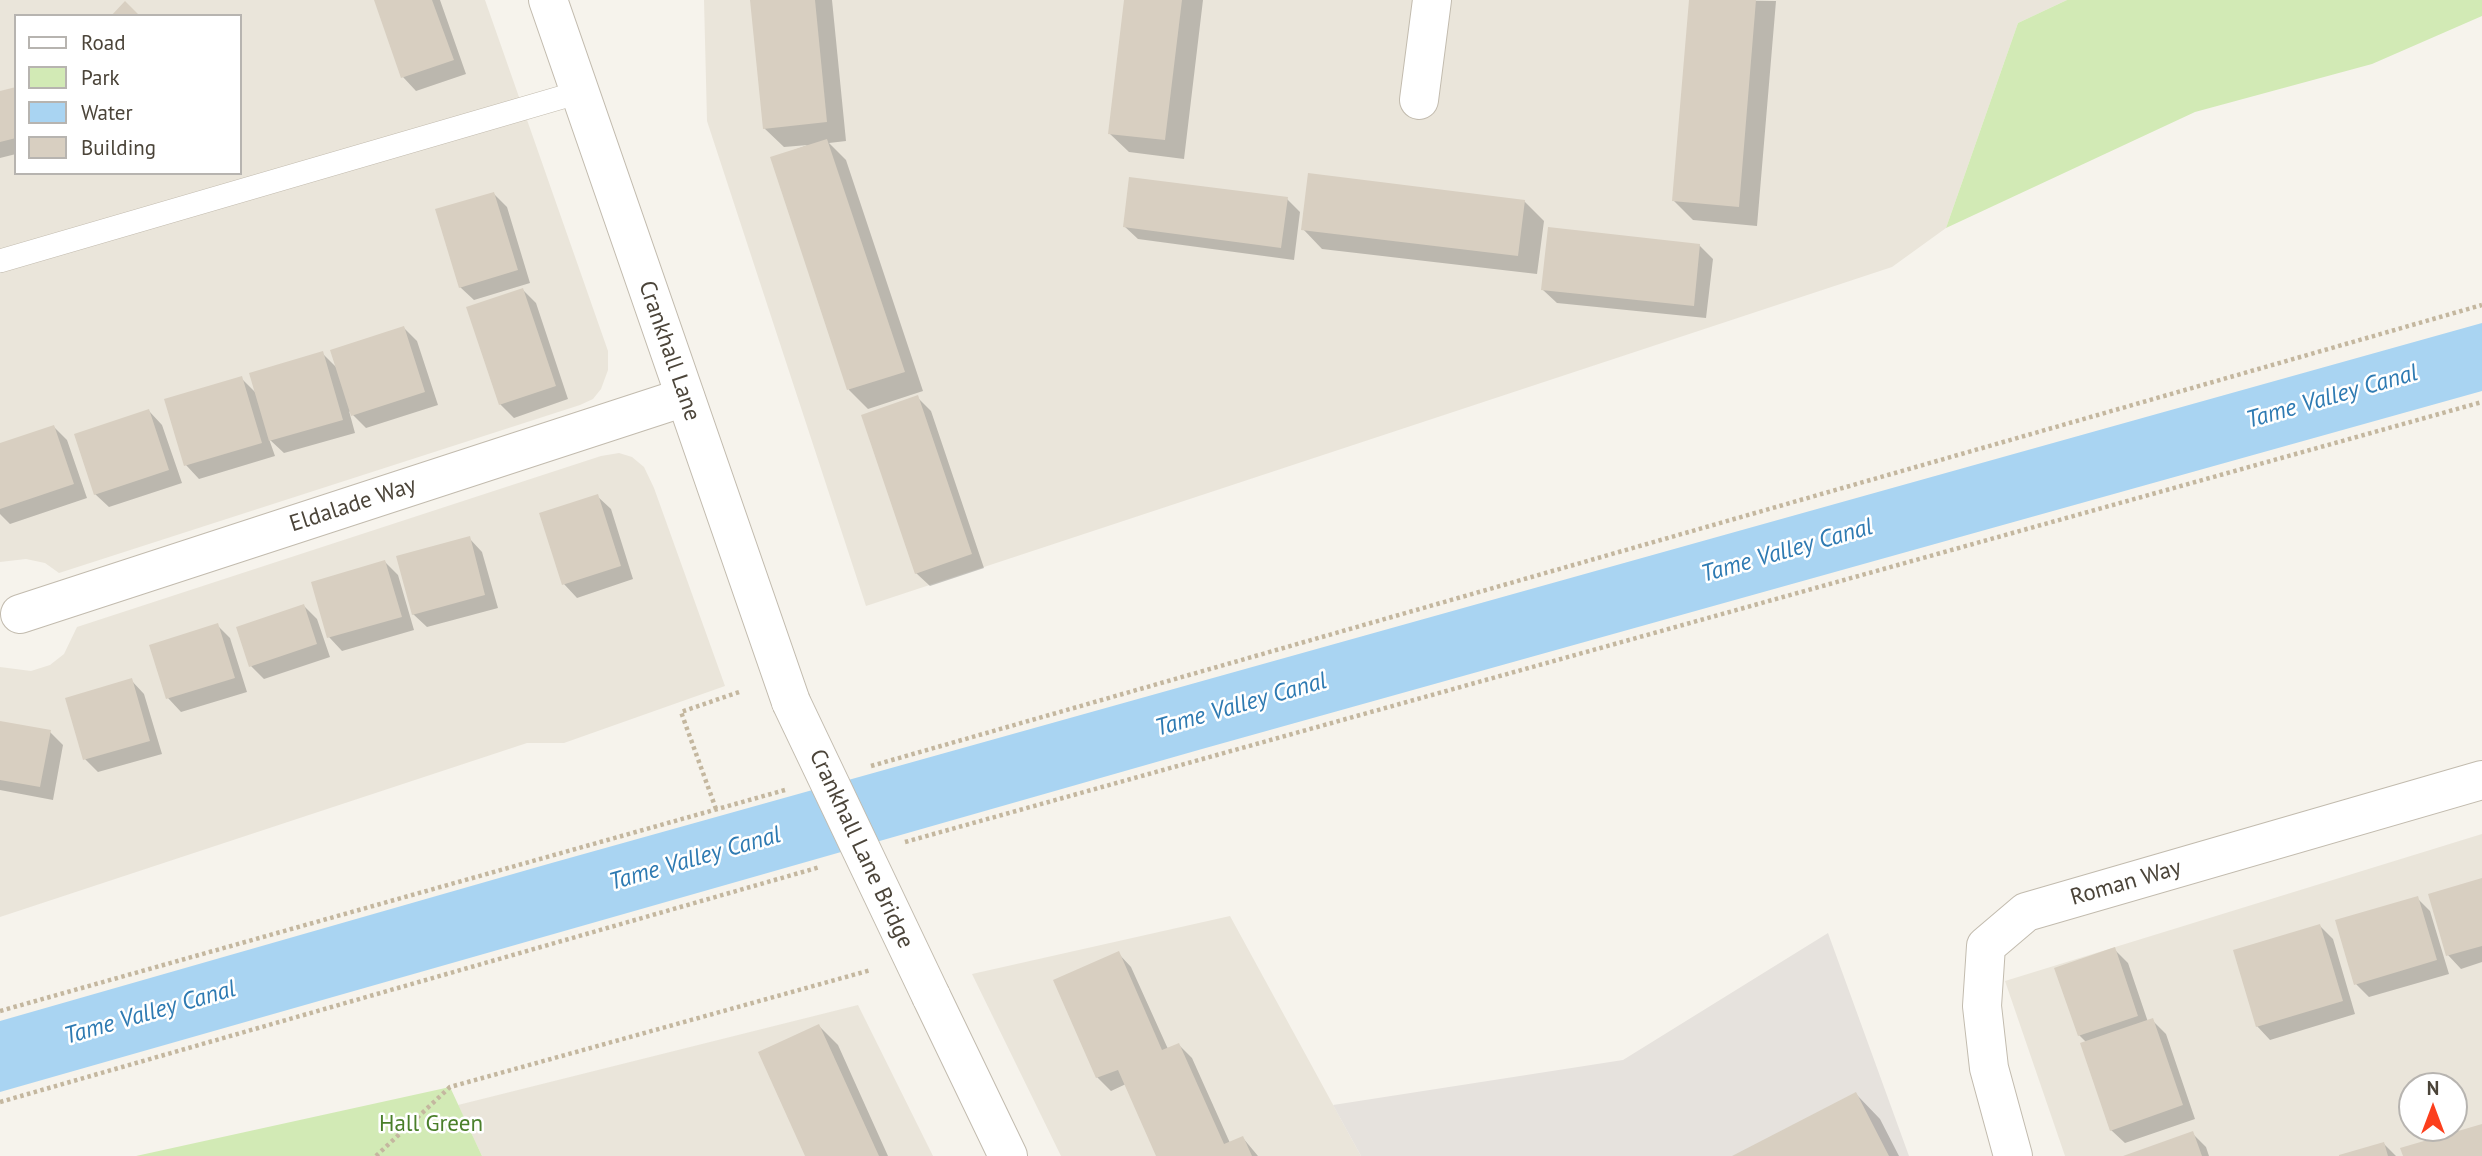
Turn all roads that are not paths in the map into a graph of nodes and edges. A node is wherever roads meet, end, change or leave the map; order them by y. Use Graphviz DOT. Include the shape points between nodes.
graph roads {
  1 [pos="548,0"];
  2 [pos="1432,0"];
  3 [pos="580,92"];
  4 [pos="1419,100"];
  5 [pos="0,261"];
  6 [pos="685,397"];
  7 [pos="20,614"];
  8 [pos="786,689"];
  9 [pos="2482,780"];
  10 [pos="1008,1156"];
  11 [pos="2013,1156"];
  1 -- 3 [label="street, Crankhall Lane"];
  2 -- 4 [label="street"];
  3 -- 5 [label="lane"];
  3 -- 6 [label="street, Crankhall Lane"];
  6 -- 7 [label="street, Eldalade Way"];
  6 -- 8 [label="street, Crankhall Lane"];
  8 -- 10 [label="street, Crankhall Lane Bridge, bridge"];
  9 -- 11 [label="street, Roman Way" via="2026,912 1986,946 1982,1006 1989,1068"];
}
